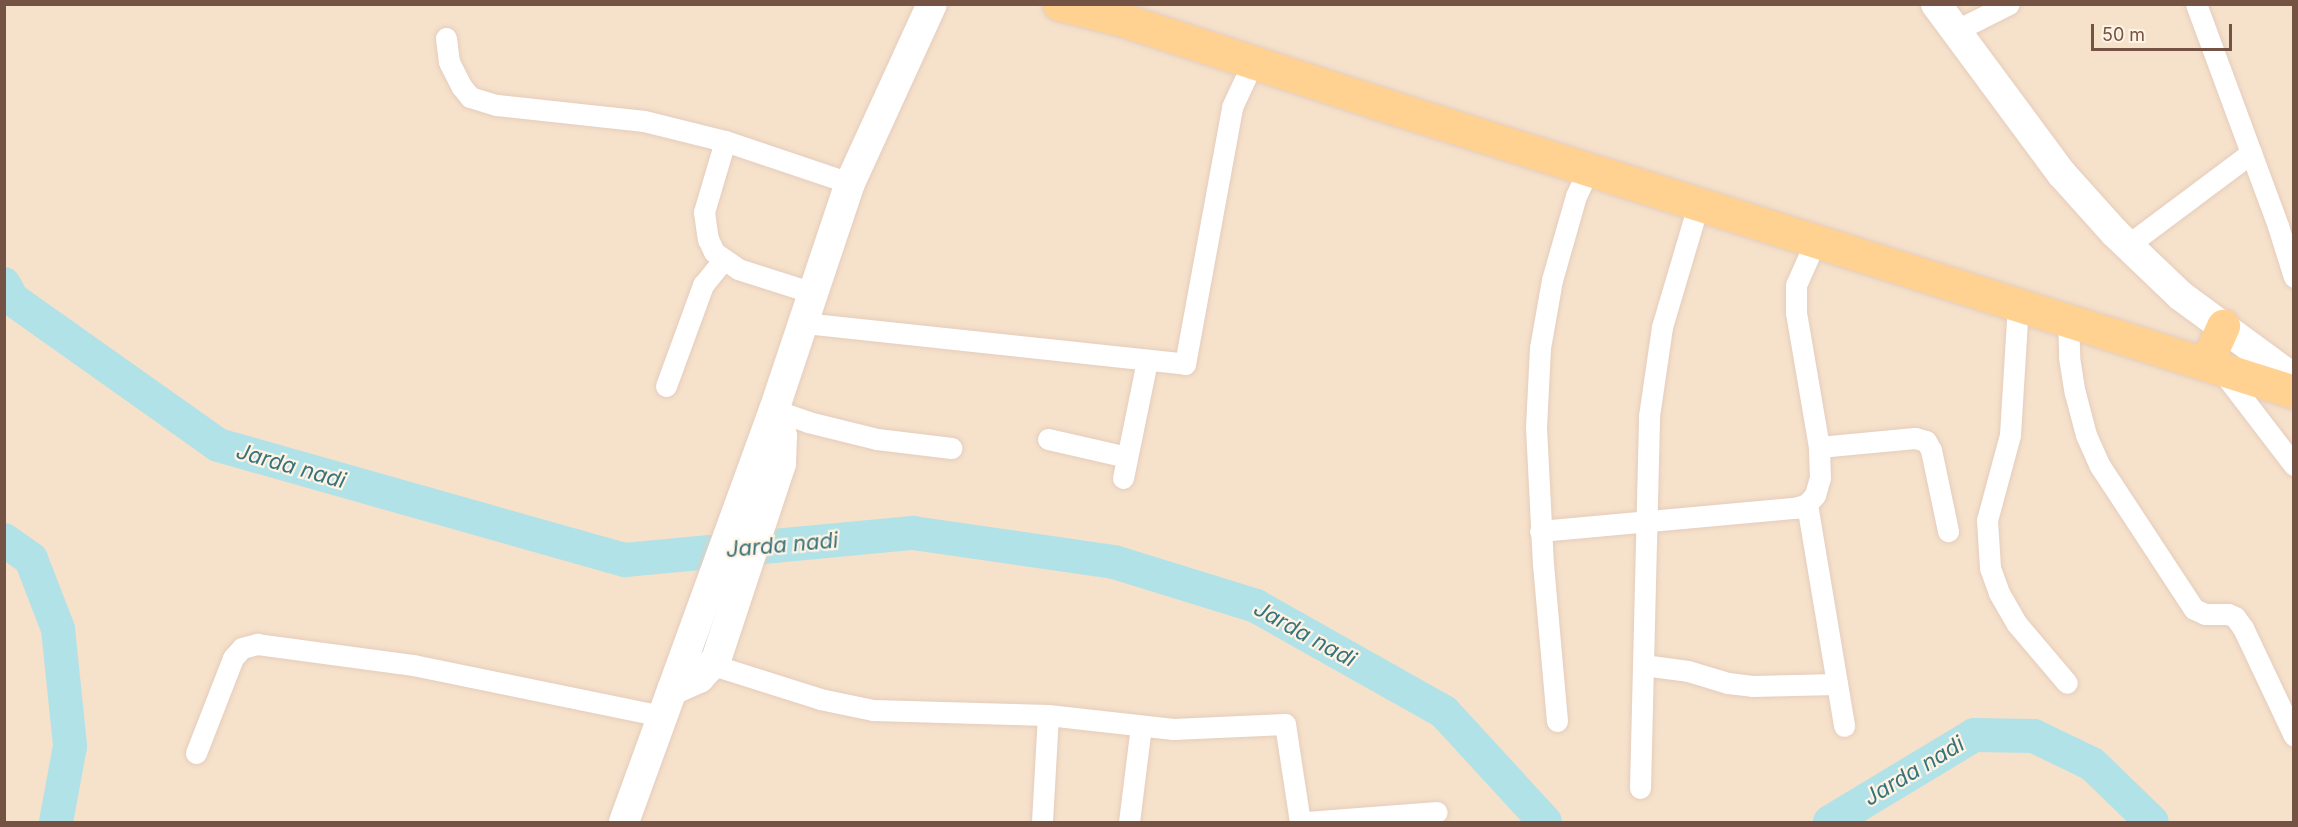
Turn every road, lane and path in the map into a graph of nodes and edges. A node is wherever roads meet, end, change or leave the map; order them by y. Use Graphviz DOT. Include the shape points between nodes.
graph roads {
  1 [pos="932,4"];
  2 [pos="1059,4"];
  3 [pos="1936,4"];
  4 [pos="2010,4"];
  5 [pos="2196,4"];
  6 [pos="1955,31"];
  7 [pos="446,38"];
  8 [pos="1253,62"];
  9 [pos="725,141"];
  10 [pos="2251,153"];
  11 [pos="1589,168"];
  12 [pos="850,183"];
  13 [pos="1699,202"];
  14 [pos="1816,240"];
  15 [pos="2128,245"];
  16 [pos="724,259"];
  17 [pos="2294,277"];
  18 [pos="813,293"];
  19 [pos="2018,304"];
  20 [pos="2068,320"];
  21 [pos="804,323"];
  22 [pos="2223,326"];
  23 [pos="1147,361"];
  24 [pos="2213,366"];
  25 [pos="2294,379"];
  26 [pos="666,386"];
  27 [pos="2294,392"];
  28 [pos="769,423"];
  29 [pos="1048,439"];
  30 [pos="1819,447"];
  31 [pos="951,448"];
  32 [pos="1127,457"];
  33 [pos="2294,465"];
  34 [pos="1123,478"];
  35 [pos="1807,504"];
  36 [pos="1646,521"];
  37 [pos="1540,531"];
  38 [pos="1948,531"];
  39 [pos="715,662"];
  40 [pos="1642,665"];
  41 [pos="2067,683"];
  42 [pos="1837,684"];
  43 [pos="670,696"];
  44 [pos="1048,715"];
  45 [pos="1557,721"];
  46 [pos="1142,726"];
  47 [pos="1844,726"];
  48 [pos="2294,736"];
  49 [pos="195,753"];
  50 [pos="1640,788"];
  51 [pos="1437,812"];
  52 [pos="624,822"];
  53 [pos="1042,822"];
  54 [pos="1129,822"];
  55 [pos="1300,822"];
  56 [pos="1307,822"];
  1 -- 12 [label="street"];
  2 -- 8 [label="main road" via="1123,20"];
  3 -- 6 [label="street"];
  4 -- 6 [label="street"];
  5 -- 10 [label="street"];
  6 -- 15 [label="street" via="2062,174"];
  7 -- 9 [label="street" via="449,62 470,97 497,105 644,121"];
  8 -- 11 [label="main road"];
  8 -- 23 [label="street" via="1232,107 1185,364"];
  9 -- 12 [label="street"];
  9 -- 16 [label="street" via="704,212 708,239 714,252"];
  10 -- 15 [label="street"];
  10 -- 17 [label="street"];
  11 -- 13 [label="main road"];
  11 -- 37 [label="street" via="1557,259 1540,348 1536,427"];
  12 -- 18 [label="street"];
  13 -- 14 [label="main road"];
  13 -- 36 [label="street" via="1674,282 1655,369 1647,447"];
  14 -- 19 [label="main road"];
  14 -- 30 [label="street" via="1796,285 1796,313"];
  15 -- 22 [label="street" via="2181,296"];
  16 -- 18 [label="street" via="738,269"];
  16 -- 26 [label="street" via="703,285"];
  18 -- 21 [label="street"];
  19 -- 20 [label="main road"];
  19 -- 41 [label="street" via="2010,435 1987,520 1990,568 1999,593 2018,624"];
  20 -- 24 [label="main road"];
  20 -- 48 [label="street" via="2075,393 2086,435 2100,466 2194,609 2205,614 2228,614 2243,628"];
  21 -- 23 [label="street"];
  21 -- 28 [label="street"];
  22 -- 24 [label="main road"];
  22 -- 25 [label="street"];
  23 -- 32 [label="street"];
  24 -- 27 [label="main road"];
  24 -- 33 [label="street"];
  28 -- 31 [label="street" via="808,422 877,439"];
  28 -- 39 [label="street" via="783,446 777,478"];
  28 -- 43 [label="street"];
  29 -- 32 [label="street"];
  30 -- 35 [label="street" via="1820,478 1815,495"];
  30 -- 38 [label="street" via="1915,438 1926,441"];
  32 -- 34 [label="street"];
  35 -- 36 [label="street"];
  35 -- 42 [label="street"];
  36 -- 37 [label="street"];
  36 -- 40 [label="street"];
  37 -- 45 [label="street"];
  39 -- 43 [label="street"];
  39 -- 44 [label="street" via="846,706"];
  40 -- 42 [label="street" via="1752,686"];
  40 -- 50 [label="street"];
  42 -- 47 [label="street"];
  43 -- 49 [label="street" via="257,644 242,648 233,658"];
  43 -- 52 [label="street"];
  44 -- 46 [label="street"];
  44 -- 53 [label="street"];
  46 -- 54 [label="street"];
  46 -- 55 [label="street" via="1284,724"];
  51 -- 56 [label="street"];
}
